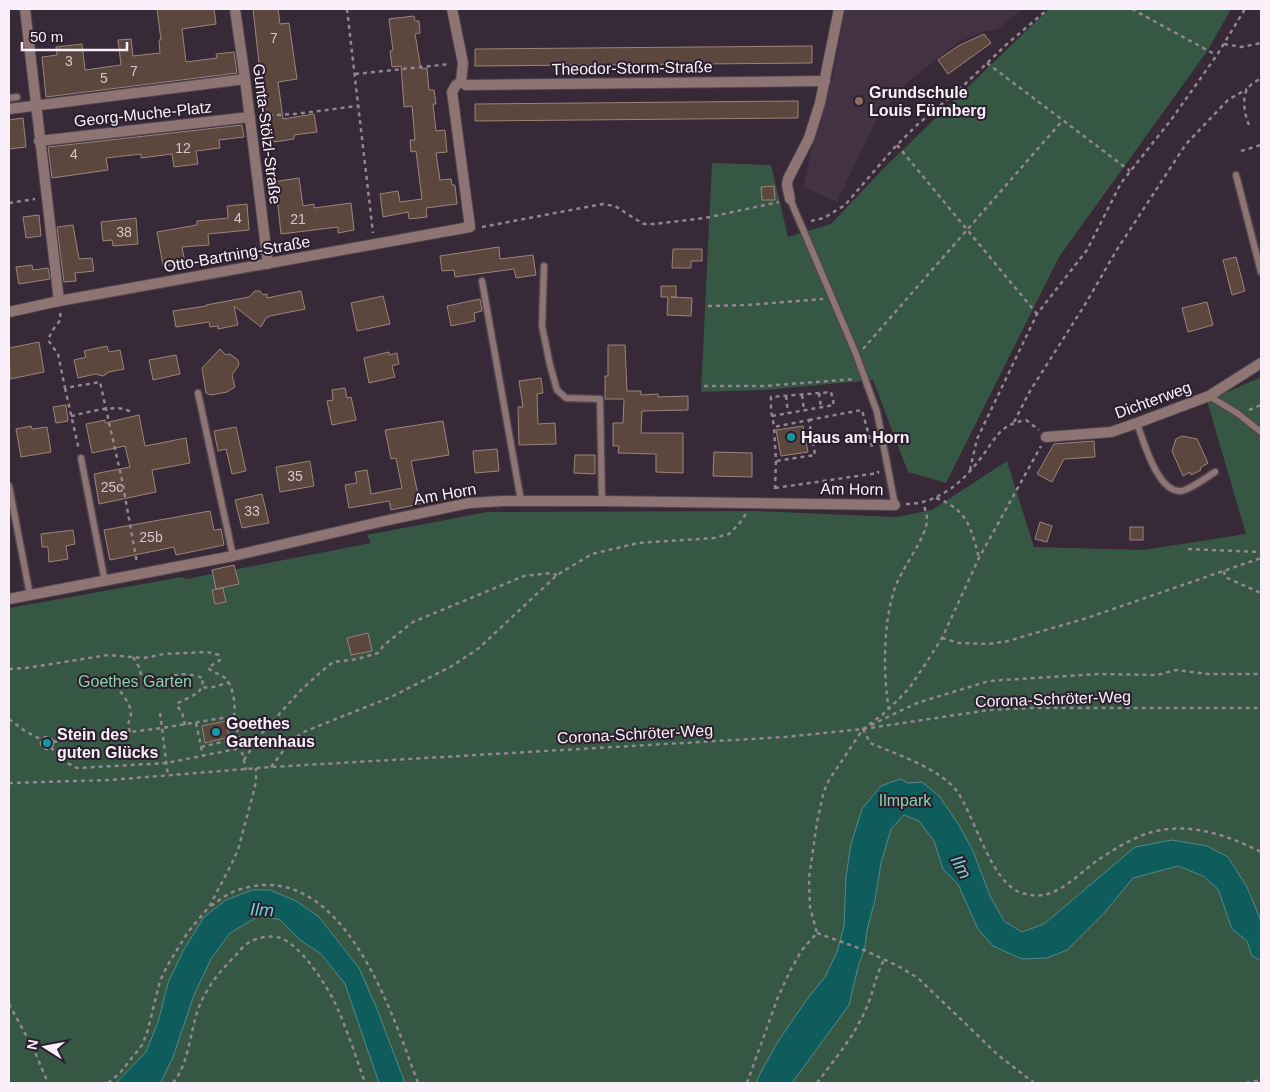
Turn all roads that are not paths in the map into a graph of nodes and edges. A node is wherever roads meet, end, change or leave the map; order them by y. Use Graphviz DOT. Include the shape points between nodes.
graph roads {
  1 [pos="25,9"];
  2 [pos="235,9"];
  3 [pos="452,9"];
  4 [pos="838,9"];
  5 [pos="245,79"];
  6 [pos="825,81"];
  7 [pos="461,82"];
  8 [pos="17,97"];
  9 [pos="9,98"];
  10 [pos="36,106"];
  11 [pos="9,109"];
  12 [pos="250,117"];
  13 [pos="39,141"];
  14 [pos="1236,175"];
  15 [pos="790,199"];
  16 [pos="268,264"];
  17 [pos="544,266"];
  18 [pos="1261,272"];
  19 [pos="482,280"];
  20 [pos="59,301"];
  21 [pos="9,312"];
  22 [pos="1261,363"];
  23 [pos="198,393"];
  24 [pos="1209,396"];
  25 [pos="1137,423"];
  26 [pos="1261,432"];
  27 [pos="1046,437"];
  28 [pos="81,458"];
  29 [pos="1216,472"];
  30 [pos="9,486"];
  31 [pos="521,501"];
  32 [pos="602,501"];
  33 [pos="895,505"];
  34 [pos="233,556"];
  35 [pos="105,582"];
  36 [pos="30,596"];
  37 [pos="9,599"];
  1 -- 10 [label="street"];
  2 -- 5 [label="street, Gunta-Stölzl-Straße"];
  3 -- 7 [label="street" via="463,62"];
  4 -- 6 [label="street"];
  5 -- 10 [label="street, Georg-Muche-Platz"];
  5 -- 12 [label="street, Gunta-Stölzl-Straße"];
  6 -- 7 [label="street, Theodor-Storm-Straße" via="466,85"];
  6 -- 15 [label="street" via="809,138 788,179"];
  7 -- 16 [label="street, Otto-Bartning-Straße" via="452,92 470,227"];
  8 -- 9 [label="lane"];
  10 -- 11 [label="street, Georg-Muche-Platz"];
  10 -- 13 [label="street"];
  12 -- 13 [label="street, Georg-Muche-Platz"];
  12 -- 16 [label="street, Gunta-Stölzl-Straße"];
  13 -- 20 [label="street"];
  14 -- 18 [label="lane"];
  15 -- 33 [label="lane" via="864,377 880,426"];
  16 -- 20 [label="street, Otto-Bartning-Straße"];
  17 -- 32 [label="lane" via="542,326 557,390 566,398 600,399"];
  19 -- 31 [label="lane"];
  20 -- 21 [label="street, Otto-Bartning-Straße"];
  22 -- 24 [label="street, Dichterweg"];
  23 -- 34 [label="lane"];
  24 -- 25 [label="street, Dichterweg"];
  24 -- 26 [label="lane"];
  25 -- 27 [label="street, Dichterweg" via="1111,432"];
  25 -- 29 [label="lane" via="1147,453 1164,485 1184,491"];
  28 -- 35 [label="lane"];
  30 -- 36 [label="lane"];
  31 -- 32 [label="street, Am Horn"];
  31 -- 34 [label="street, Am Horn" via="469,503"];
  32 -- 33 [label="street, Am Horn"];
  34 -- 35 [label="street, Am Horn"];
  35 -- 36 [label="street, Am Horn"];
  36 -- 37 [label="street, Am Horn"];
}
